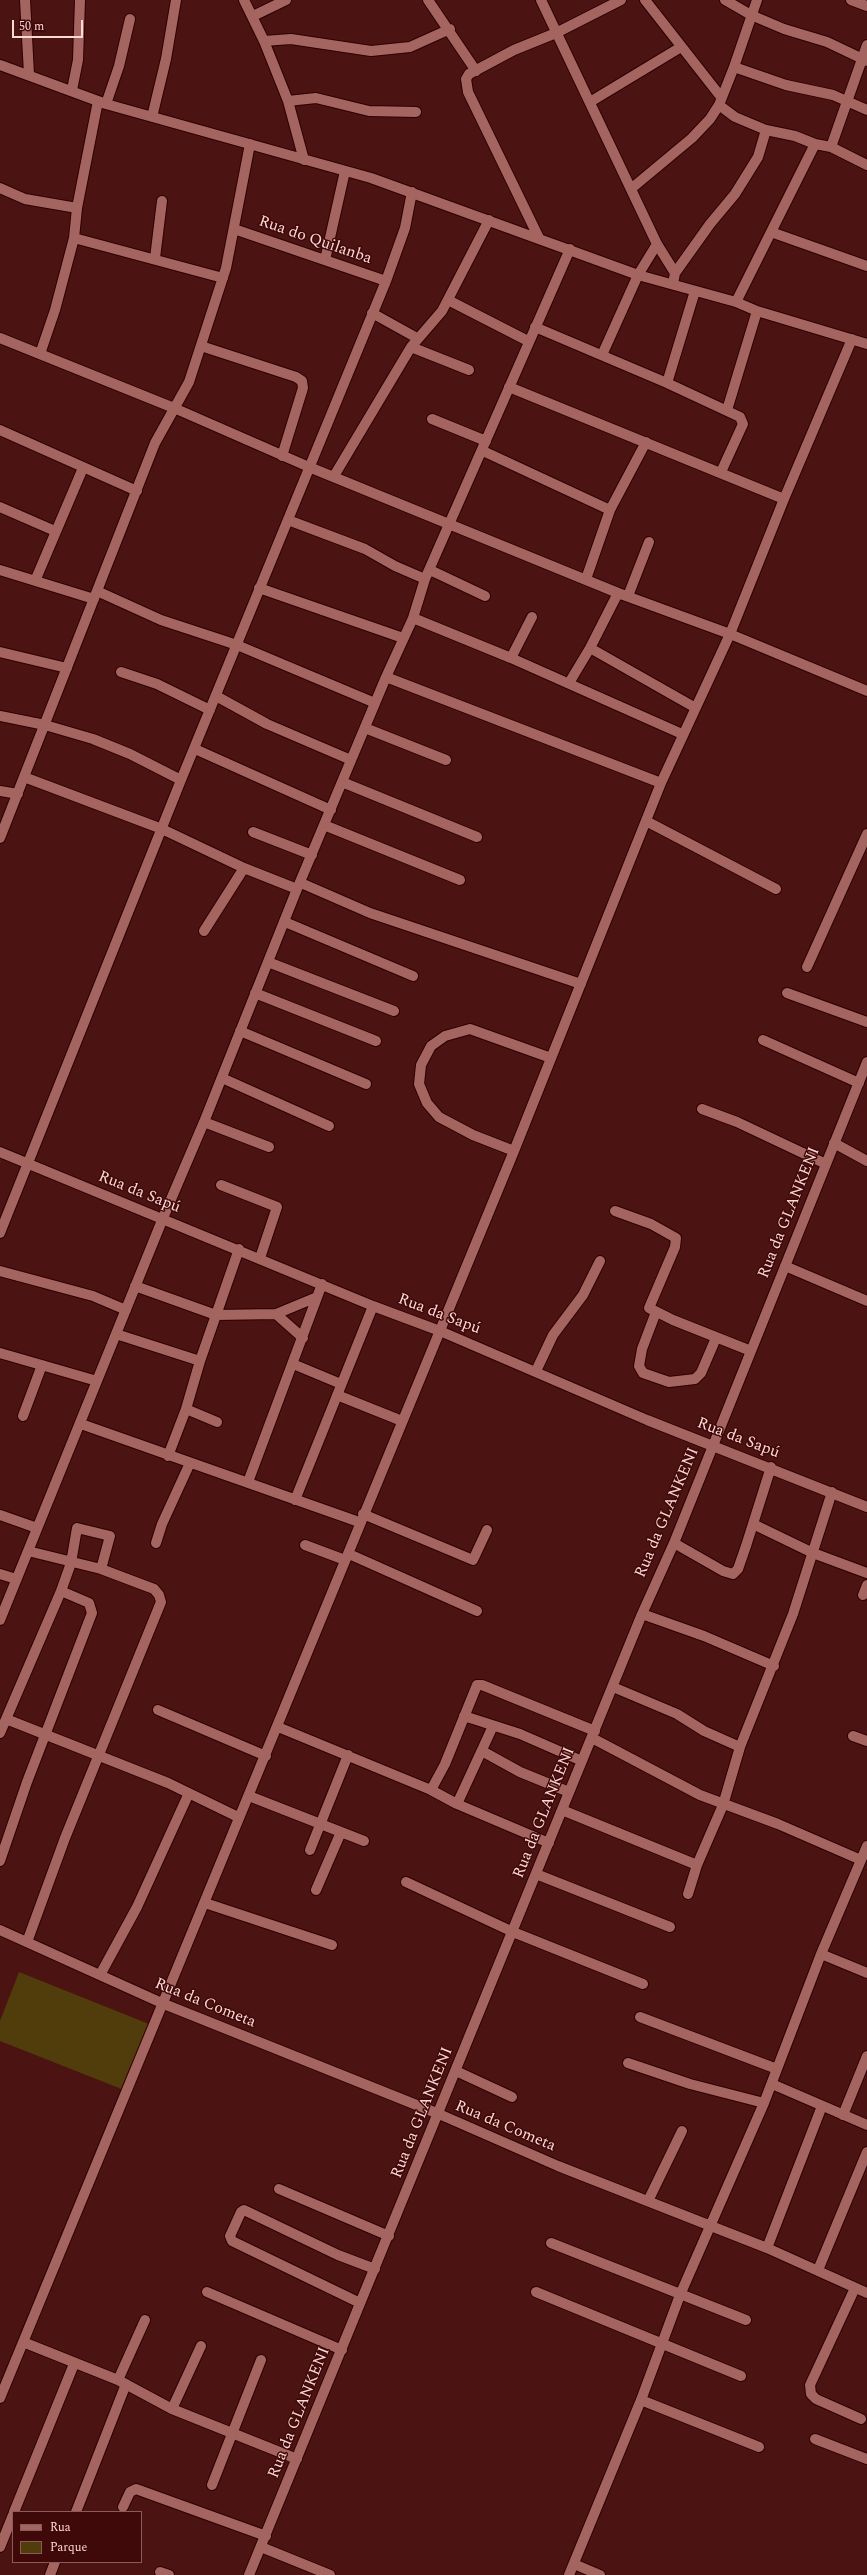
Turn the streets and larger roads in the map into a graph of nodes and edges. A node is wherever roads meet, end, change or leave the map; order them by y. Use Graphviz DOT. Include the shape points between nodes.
graph roads {
  1 [pos="25,0"];
  2 [pos="80,0"];
  3 [pos="176,0"];
  4 [pos="244,0"];
  5 [pos="286,0"];
  6 [pos="428,0"];
  7 [pos="541,0"];
  8 [pos="621,0"];
  9 [pos="645,0"];
  10 [pos="725,0"];
  11 [pos="757,0"];
  12 [pos="850,0"];
  13 [pos="867,6"];
  14 [pos="253,16"];
  15 [pos="751,16"];
  16 [pos="130,19"];
  17 [pos="450,29"];
  18 [pos="556,33"];
  19 [pos="264,41"];
  20 [pos="867,45"];
  21 [pos="682,47"];
  22 [pos="864,59"];
  23 [pos="0,65"];
  24 [pos="734,67"];
  25 [pos="476,71"];
  26 [pos="29,74"];
  27 [pos="72,90"];
  28 [pos="846,100"];
  29 [pos="288,101"];
  30 [pos="720,101"];
  31 [pos="102,102"];
  32 [pos="590,102"];
  33 [pos="867,110"];
  34 [pos="416,112"];
  35 [pos="152,117"];
  36 [pos="766,130"];
  37 [pos="250,144"];
  38 [pos="815,144"];
  39 [pos="831,147"];
  40 [pos="304,160"];
  41 [pos="867,165"];
  42 [pos="345,171"];
  43 [pos="0,188"];
  44 [pos="632,188"];
  45 [pos="412,192"];
  46 [pos="162,200"];
  47 [pos="77,208"];
  48 [pos="489,220"];
  49 [pos="234,229"];
  50 [pos="771,232"];
  51 [pos="74,238"];
  52 [pos="539,238"];
  53 [pos="657,244"];
  54 [pos="570,249"];
  55 [pos="155,258"];
  56 [pos="325,260"];
  57 [pos="867,266"];
  58 [pos="675,273"];
  59 [pos="638,275"];
  60 [pos="223,278"];
  61 [pos="386,281"];
  62 [pos="673,284"];
  63 [pos="695,291"];
  64 [pos="448,300"];
  65 [pos="736,302"];
  66 [pos="757,311"];
  67 [pos="372,313"];
  68 [pos="535,327"];
  69 [pos="0,338"];
  70 [pos="417,338"];
  71 [pos="852,339"];
  72 [pos="528,341"];
  73 [pos="866,341"];
  74 [pos="201,346"];
  75 [pos="411,347"];
  76 [pos="40,354"];
  77 [pos="602,355"];
  78 [pos="469,370"];
  79 [pos="666,383"];
  80 [pos="509,387"];
  81 [pos="174,408"];
  82 [pos="727,410"];
  83 [pos="432,419"];
  84 [pos="0,430"];
  85 [pos="486,441"];
  86 [pos="646,442"];
  87 [pos="483,451"];
  88 [pos="282,456"];
  89 [pos="308,467"];
  90 [pos="83,468"];
  91 [pos="721,472"];
  92 [pos="334,476"];
  93 [pos="137,491"];
  94 [pos="784,499"];
  95 [pos="0,507"];
  96 [pos="610,510"];
  97 [pos="288,520"];
  98 [pos="450,523"];
  99 [pos="55,531"];
  100 [pos="649,542"];
  101 [pos="0,570"];
  102 [pos="430,570"];
  103 [pos="425,579"];
  104 [pos="586,579"];
  105 [pos="35,581"];
  106 [pos="259,588"];
  107 [pos="618,593"];
  108 [pos="95,595"];
  109 [pos="485,596"];
  110 [pos="628,596"];
  111 [pos="532,617"];
  112 [pos="413,618"];
  113 [pos="730,634"];
  114 [pos="403,638"];
  115 [pos="237,644"];
  116 [pos="590,648"];
  117 [pos="0,652"];
  118 [pos="511,658"];
  119 [pos="67,668"];
  120 [pos="121,672"];
  121 [pos="386,677"];
  122 [pos="569,684"];
  123 [pos="866,687"];
  124 [pos="216,696"];
  125 [pos="375,703"];
  126 [pos="694,707"];
  127 [pos="210,710"];
  128 [pos="0,716"];
  129 [pos="45,725"];
  130 [pos="365,728"];
  131 [pos="682,734"];
  132 [pos="194,749"];
  133 [pos="351,760"];
  134 [pos="446,760"];
  135 [pos="24,777"];
  136 [pos="181,780"];
  137 [pos="342,782"];
  138 [pos="661,783"];
  139 [pos="0,791"];
  140 [pos="18,794"];
  141 [pos="331,810"];
  142 [pos="646,821"];
  143 [pos="324,825"];
  144 [pos="162,829"];
  145 [pos="253,832"];
  146 [pos="867,834"];
  147 [pos="477,837"];
  148 [pos="0,838"];
  149 [pos="312,855"];
  150 [pos="244,868"];
  151 [pos="460,880"];
  152 [pos="299,886"];
  153 [pos="776,889"];
  154 [pos="285,922"];
  155 [pos="204,930"];
  156 [pos="268,962"];
  157 [pos="807,967"];
  158 [pos="413,976"];
  159 [pos="581,984"];
  160 [pos="255,993"];
  161 [pos="787,993"];
  162 [pos="394,1011"];
  163 [pos="867,1022"];
  164 [pos="240,1031"];
  165 [pos="763,1040"];
  166 [pos="376,1041"];
  167 [pos="551,1058"];
  168 [pos="867,1062"];
  169 [pos="865,1073"];
  170 [pos="222,1078"];
  171 [pos="859,1083"];
  172 [pos="366,1084"];
  173 [pos="702,1109"];
  174 [pos="204,1122"];
  175 [pos="329,1126"];
  176 [pos="834,1143"];
  177 [pos="269,1147"];
  178 [pos="514,1151"];
  179 [pos="0,1152"];
  180 [pos="867,1161"];
  181 [pos="26,1163"];
  182 [pos="826,1164"];
  183 [pos="221,1185"];
  184 [pos="615,1211"];
  185 [pos="162,1218"];
  186 [pos="0,1233"];
  187 [pos="239,1249"];
  188 [pos="260,1258"];
  189 [pos="600,1262"];
  190 [pos="785,1266"];
  191 [pos="0,1272"];
  192 [pos="322,1284"];
  193 [pos="135,1286"];
  194 [pos="317,1297"];
  195 [pos="867,1301"];
  196 [pos="373,1306"];
  197 [pos="126,1310"];
  198 [pos="656,1312"];
  199 [pos="216,1314"];
  200 [pos="276,1314"];
  201 [pos="440,1331"];
  202 [pos="116,1334"];
  203 [pos="303,1338"];
  204 [pos="716,1338"];
  205 [pos="751,1351"];
  206 [pos="0,1353"];
  207 [pos="200,1361"];
  208 [pos="293,1364"];
  209 [pos="42,1365"];
  210 [pos="536,1371"];
  211 [pos="97,1381"];
  212 [pos="341,1384"];
  213 [pos="337,1395"];
  214 [pos="186,1409"];
  215 [pos="23,1416"];
  216 [pos="402,1421"];
  217 [pos="217,1422"];
  218 [pos="81,1424"];
  219 [pos="713,1445"];
  220 [pos="168,1456"];
  221 [pos="190,1463"];
  222 [pos="771,1467"];
  223 [pos="248,1482"];
  224 [pos="832,1492"];
  225 [pos="295,1500"];
  226 [pos="867,1507"];
  227 [pos="0,1515"];
  228 [pos="361,1518"];
  229 [pos="753,1524"];
  230 [pos="37,1528"];
  231 [pos="487,1530"];
  232 [pos="156,1543"];
  233 [pos="674,1543"];
  234 [pos="304,1545"];
  235 [pos="28,1551"];
  236 [pos="813,1553"];
  237 [pos="347,1557"];
  238 [pos="70,1563"];
  239 [pos="101,1569"];
  240 [pos="867,1573"];
  241 [pos="0,1574"];
  242 [pos="16,1579"];
  243 [pos="867,1585"];
  244 [pos="61,1592"];
  245 [pos="863,1596"];
  246 [pos="477,1611"];
  247 [pos="642,1614"];
  248 [pos="0,1620"];
  249 [pos="774,1666"];
  250 [pos="613,1687"];
  251 [pos="158,1710"];
  252 [pos="464,1716"];
  253 [pos="6,1719"];
  254 [pos="493,1726"];
  255 [pos="278,1727"];
  256 [pos="0,1733"];
  257 [pos="46,1735"];
  258 [pos="593,1735"];
  259 [pos="853,1736"];
  260 [pos="867,1741"];
  261 [pos="740,1747"];
  262 [pos="482,1751"];
  263 [pos="348,1755"];
  264 [pos="99,1756"];
  265 [pos="266,1756"];
  266 [pos="582,1761"];
  267 [pos="432,1790"];
  268 [pos="569,1792"];
  269 [pos="189,1793"];
  270 [pos="249,1796"];
  271 [pos="456,1804"];
  272 [pos="723,1805"];
  273 [pos="562,1810"];
  274 [pos="238,1817"];
  275 [pos="320,1824"];
  276 [pos="341,1832"];
  277 [pos="364,1841"];
  278 [pos="549,1843"];
  279 [pos="867,1846"];
  280 [pos="310,1850"];
  281 [pos="861,1860"];
  282 [pos="0,1861"];
  283 [pos="697,1865"];
  284 [pos="536,1874"];
  285 [pos="406,1882"];
  286 [pos="316,1890"];
  287 [pos="688,1894"];
  288 [pos="205,1903"];
  289 [pos="670,1927"];
  290 [pos="0,1930"];
  291 [pos="513,1932"];
  292 [pos="26,1942"];
  293 [pos="332,1945"];
  294 [pos="821,1954"];
  295 [pos="867,1973"];
  296 [pos="100,1975"];
  297 [pos="643,1984"];
  298 [pos="164,2004"];
  299 [pos="640,2018"];
  300 [pos="867,2056"];
  301 [pos="628,2063"];
  302 [pos="777,2069"];
  303 [pos="456,2071"];
  304 [pos="772,2084"];
  305 [pos="512,2097"];
  306 [pos="764,2103"];
  307 [pos="822,2106"];
  308 [pos="439,2114"];
  309 [pos="844,2115"];
  310 [pos="867,2125"];
  311 [pos="682,2131"];
  312 [pos="867,2152"];
  313 [pos="279,2189"];
  314 [pos="648,2201"];
  315 [pos="711,2226"];
  316 [pos="389,2236"];
  317 [pos="551,2243"];
  318 [pos="767,2248"];
  319 [pos="375,2269"];
  320 [pos="818,2270"];
  321 [pos="855,2288"];
  322 [pos="207,2292"];
  323 [pos="536,2292"];
  324 [pos="867,2292"];
  325 [pos="680,2295"];
  326 [pos="360,2303"];
  327 [pos="145,2320"];
  328 [pos="746,2320"];
  329 [pos="23,2342"];
  330 [pos="663,2344"];
  331 [pos="201,2346"];
  332 [pos="342,2350"];
  333 [pos="261,2360"];
  334 [pos="74,2364"];
  335 [pos="741,2376"];
  336 [pos="122,2382"];
  337 [pos="0,2398"];
  338 [pos="641,2400"];
  339 [pos="172,2410"];
  340 [pos="861,2419"];
  341 [pos="231,2434"];
  342 [pos="815,2439"];
  343 [pos="759,2447"];
  344 [pos="297,2459"];
  345 [pos="867,2459"];
  346 [pos="212,2485"];
  347 [pos="123,2508"];
  348 [pos="15,2511"];
  349 [pos="76,2511"];
  350 [pos="12,2518"];
  351 [pos="266,2536"];
  352 [pos="0,2546"];
  353 [pos="261,2547"];
  354 [pos="55,2563"];
  355 [pos="574,2564"];
  356 [pos="50,2575"];
  357 [pos="249,2575"];
  358 [pos="330,2575"];
  359 [pos="569,2575"];
  360 [pos="600,2575"];
  1 -- 26 [label="street"];
  2 -- 27 [label="street" via="78,60"];
  3 -- 35 [label="street" via="166,59"];
  4 -- 14 [label="street"];
  5 -- 14 [label="street"];
  6 -- 17 [label="street"];
  7 -- 18 [label="street"];
  8 -- 18 [label="street"];
  9 -- 21 [label="street"];
  10 -- 15 [label="street"];
  11 -- 15 [label="street"];
  12 -- 13 [label="street"];
  14 -- 19 [label="street"];
  15 -- 22 [label="street" via="827,42"];
  15 -- 24 [label="street"];
  16 -- 31 [label="street" via="119,66"];
  17 -- 19 [label="street" via="410,47 371,51 291,39"];
  17 -- 25 [label="street"];
  18 -- 25 [label="street" via="514,50"];
  18 -- 32 [label="street"];
  19 -- 29 [label="street"];
  20 -- 22 [label="street"];
  21 -- 30 [label="street"];
  21 -- 32 [label="street"];
  22 -- 28 [label="street"];
  23 -- 26 [label="street"];
  24 -- 28 [label="street" via="786,85"];
  24 -- 30 [label="street"];
  25 -- 52 [label="street" via="467,76 466,87"];
  26 -- 27 [label="street"];
  27 -- 31 [label="street"];
  28 -- 33 [label="street"];
  28 -- 39 [label="street"];
  29 -- 34 [label="street" via="316,98 369,111"];
  29 -- 40 [label="street"];
  30 -- 36 [label="street" via="734,117"];
  30 -- 44 [label="street" via="702,128"];
  31 -- 35 [label="street"];
  31 -- 47 [label="street"];
  32 -- 44 [label="street"];
  35 -- 37 [label="street"];
  36 -- 38 [label="street" via="795,136"];
  36 -- 58 [label="street" via="758,157 735,194"];
  37 -- 40 [label="street"];
  37 -- 49 [label="street"];
  38 -- 39 [label="street"];
  38 -- 50 [label="street"];
  39 -- 41 [label="street"];
  40 -- 42 [label="street"];
  42 -- 45 [label="street"];
  42 -- 56 [label="street"];
  43 -- 47 [label="street" via="25,198"];
  44 -- 53 [label="street"];
  45 -- 48 [label="street"];
  45 -- 61 [label="street" via="405,228"];
  46 -- 55 [label="street"];
  47 -- 51 [label="street"];
  48 -- 52 [label="street"];
  48 -- 64 [label="street"];
  49 -- 56 [label="street, Rua do Quilanba"];
  49 -- 60 [label="street"];
  50 -- 57 [label="street"];
  50 -- 65 [label="street"];
  51 -- 55 [label="street"];
  51 -- 76 [label="street" via="57,304"];
  52 -- 54 [label="street"];
  53 -- 58 [label="street"];
  53 -- 59 [label="street"];
  54 -- 59 [label="street"];
  54 -- 68 [label="street"];
  55 -- 60 [label="street"];
  56 -- 61 [label="street, Rua do Quilanba"];
  58 -- 62 [label="street"];
  59 -- 62 [label="street"];
  59 -- 77 [label="street"];
  60 -- 74 [label="street"];
  61 -- 67 [label="street"];
  62 -- 63 [label="street"];
  63 -- 65 [label="street"];
  63 -- 79 [label="street"];
  64 -- 70 [label="street" via="442,311"];
  64 -- 72 [label="street"];
  65 -- 66 [label="street"];
  66 -- 71 [label="street"];
  66 -- 82 [label="street"];
  67 -- 70 [label="street"];
  67 -- 89 [label="street"];
  68 -- 72 [label="street"];
  68 -- 77 [label="street"];
  69 -- 76 [label="street"];
  70 -- 75 [label="street"];
  71 -- 73 [label="street"];
  71 -- 94 [label="street"];
  72 -- 80 [label="street"];
  74 -- 81 [label="street" via="185,392"];
  74 -- 88 [label="street" via="302,381 303,388"];
  75 -- 78 [label="street"];
  75 -- 92 [label="street"];
  76 -- 81 [label="street"];
  77 -- 79 [label="street"];
  79 -- 82 [label="street"];
  80 -- 85 [label="street"];
  80 -- 86 [label="street"];
  81 -- 88 [label="street"];
  81 -- 93 [label="street" via="155,443"];
  82 -- 91 [label="street" via="740,417 743,424"];
  83 -- 85 [label="street"];
  84 -- 90 [label="street"];
  85 -- 87 [label="street"];
  86 -- 91 [label="street"];
  86 -- 96 [label="street"];
  87 -- 96 [label="street"];
  87 -- 98 [label="street"];
  88 -- 89 [label="street"];
  89 -- 92 [label="street"];
  89 -- 97 [label="street"];
  90 -- 93 [label="street"];
  90 -- 99 [label="street"];
  91 -- 94 [label="street"];
  92 -- 98 [label="street"];
  93 -- 108 [label="street"];
  94 -- 113 [label="street"];
  95 -- 99 [label="street"];
  96 -- 104 [label="street"];
  97 -- 103 [label="street" via="365,549"];
  97 -- 106 [label="street"];
  98 -- 102 [label="street"];
  98 -- 104 [label="street"];
  99 -- 105 [label="street"];
  100 -- 110 [label="street"];
  101 -- 105 [label="street"];
  102 -- 103 [label="street"];
  102 -- 109 [label="street"];
  103 -- 112 [label="street"];
  104 -- 107 [label="street"];
  105 -- 108 [label="street"];
  106 -- 114 [label="street"];
  106 -- 115 [label="street"];
  107 -- 110 [label="street"];
  107 -- 116 [label="street"];
  108 -- 115 [label="street"];
  108 -- 119 [label="street"];
  110 -- 113 [label="street"];
  111 -- 118 [label="street"];
  112 -- 114 [label="street"];
  112 -- 118 [label="street"];
  113 -- 123 [label="street"];
  113 -- 126 [label="street"];
  114 -- 121 [label="street"];
  115 -- 124 [label="street"];
  115 -- 125 [label="street"];
  116 -- 122 [label="street"];
  116 -- 126 [label="street"];
  117 -- 119 [label="street"];
  118 -- 122 [label="street"];
  119 -- 129 [label="street"];
  120 -- 127 [label="street" via="157,684"];
  121 -- 125 [label="street"];
  121 -- 138 [label="street"];
  122 -- 131 [label="street"];
  124 -- 127 [label="street"];
  124 -- 133 [label="street" via="268,724"];
  125 -- 130 [label="street"];
  126 -- 131 [label="street"];
  127 -- 132 [label="street"];
  128 -- 129 [label="street"];
  129 -- 135 [label="street"];
  129 -- 136 [label="street" via="105,744"];
  130 -- 133 [label="street"];
  130 -- 134 [label="street"];
  131 -- 138 [label="street"];
  132 -- 136 [label="street"];
  132 -- 141 [label="street"];
  133 -- 137 [label="street"];
  135 -- 140 [label="street"];
  135 -- 144 [label="street"];
  136 -- 144 [label="street"];
  137 -- 141 [label="street"];
  137 -- 147 [label="street"];
  138 -- 142 [label="street"];
  139 -- 140 [label="street"];
  140 -- 148 [label="street"];
  141 -- 143 [label="street"];
  142 -- 153 [label="street"];
  142 -- 159 [label="street"];
  143 -- 149 [label="street"];
  143 -- 151 [label="street"];
  144 -- 150 [label="street"];
  144 -- 181 [label="street"];
  145 -- 149 [label="street"];
  146 -- 157 [label="street"];
  149 -- 152 [label="street"];
  150 -- 152 [label="street"];
  150 -- 155 [label="street"];
  152 -- 154 [label="street"];
  152 -- 159 [label="street" via="370,914"];
  154 -- 156 [label="street"];
  154 -- 158 [label="street"];
  156 -- 160 [label="street"];
  156 -- 162 [label="street"];
  159 -- 167 [label="street"];
  160 -- 164 [label="street"];
  160 -- 166 [label="street"];
  161 -- 163 [label="street"];
  164 -- 170 [label="street"];
  164 -- 172 [label="street"];
  165 -- 171 [label="street"];
  167 -- 178 [label="street"];
  167 -- 178 [label="street" via="470,1029 445,1036 431,1046 421,1065 419,1084 427,1103 439,1117 467,1133"];
  168 -- 169 [label="street, Rua da GLANKENI"];
  169 -- 171 [label="street, Rua da GLANKENI"];
  170 -- 174 [label="street"];
  170 -- 175 [label="street"];
  171 -- 176 [label="street, Rua da GLANKENI"];
  173 -- 182 [label="street" via="737,1122"];
  174 -- 177 [label="street"];
  174 -- 185 [label="street"];
  176 -- 180 [label="street"];
  176 -- 182 [label="street, Rua da GLANKENI"];
  178 -- 201 [label="street"];
  179 -- 181 [label="street, Rua da Sapú"];
  181 -- 185 [label="street, Rua da Sapú"];
  181 -- 186 [label="street"];
  182 -- 190 [label="street, Rua da GLANKENI"];
  183 -- 188 [label="street" via="277,1207"];
  184 -- 198 [label="street" via="651,1224 676,1238 675,1246 648,1305"];
  185 -- 187 [label="street, Rua da Sapú"];
  185 -- 193 [label="street"];
  187 -- 188 [label="street, Rua da Sapú"];
  187 -- 199 [label="street"];
  188 -- 192 [label="street, Rua da Sapú"];
  189 -- 210 [label="street" via="583,1295 553,1335"];
  190 -- 195 [label="street"];
  190 -- 205 [label="street, Rua da GLANKENI"];
  191 -- 197 [label="street" via="93,1296"];
  192 -- 194 [label="street"];
  192 -- 196 [label="street, Rua da Sapú"];
  193 -- 197 [label="street"];
  193 -- 199 [label="street"];
  194 -- 200 [label="street"];
  194 -- 203 [label="street"];
  196 -- 201 [label="street, Rua da Sapú"];
  196 -- 212 [label="street"];
  197 -- 202 [label="street"];
  198 -- 204 [label="street"];
  198 -- 204 [label="street" via="642,1349 639,1366 643,1373 669,1382 695,1380 701,1373"];
  199 -- 200 [label="street"];
  199 -- 207 [label="street"];
  200 -- 203 [label="street"];
  201 -- 210 [label="street, Rua da Sapú"];
  201 -- 216 [label="street"];
  202 -- 207 [label="street"];
  202 -- 211 [label="street"];
  203 -- 208 [label="street"];
  204 -- 205 [label="street"];
  205 -- 219 [label="street, Rua da GLANKENI"];
  206 -- 209 [label="street"];
  207 -- 214 [label="street"];
  208 -- 212 [label="street"];
  208 -- 223 [label="street"];
  209 -- 211 [label="street"];
  209 -- 215 [label="street"];
  210 -- 219 [label="street, Rua da Sapú" via="647,1420"];
  211 -- 218 [label="street"];
  212 -- 213 [label="street"];
  213 -- 216 [label="street"];
  213 -- 225 [label="street"];
  214 -- 217 [label="street"];
  214 -- 220 [label="street"];
  216 -- 228 [label="street"];
  218 -- 220 [label="street"];
  218 -- 230 [label="street"];
  219 -- 222 [label="street, Rua da Sapú"];
  219 -- 233 [label="street, Rua da GLANKENI"];
  220 -- 221 [label="street"];
  221 -- 223 [label="street"];
  221 -- 232 [label="street"];
  222 -- 224 [label="street, Rua da Sapú"];
  222 -- 229 [label="street"];
  223 -- 225 [label="street"];
  224 -- 226 [label="street, Rua da Sapú"];
  224 -- 236 [label="street"];
  225 -- 228 [label="street"];
  227 -- 230 [label="street"];
  228 -- 231 [label="street" via="473,1560"];
  228 -- 237 [label="street"];
  229 -- 233 [label="street" via="738,1568 731,1574"];
  229 -- 236 [label="street"];
  230 -- 235 [label="street"];
  233 -- 247 [label="street, Rua da GLANKENI"];
  234 -- 237 [label="street"];
  235 -- 238 [label="street"];
  235 -- 242 [label="street"];
  236 -- 240 [label="street"];
  236 -- 249 [label="street"];
  237 -- 246 [label="street"];
  237 -- 255 [label="street"];
  238 -- 239 [label="street"];
  238 -- 239 [label="street" via="75,1531 80,1528 110,1536"];
  238 -- 244 [label="street"];
  239 -- 264 [label="street" via="154,1589 160,1595 161,1602"];
  241 -- 242 [label="street"];
  242 -- 248 [label="street"];
  243 -- 245 [label="street"];
  244 -- 253 [label="street"];
  244 -- 257 [label="street" via="89,1604 92,1613"];
  247 -- 249 [label="street" via="704,1636"];
  247 -- 250 [label="street, Rua da GLANKENI"];
  249 -- 261 [label="street"];
  250 -- 258 [label="street, Rua da GLANKENI"];
  250 -- 261 [label="street" via="677,1714 704,1731"];
  251 -- 265 [label="street"];
  252 -- 254 [label="street"];
  252 -- 258 [label="street" via="477,1685 480,1684"];
  252 -- 267 [label="street"];
  253 -- 256 [label="street"];
  253 -- 257 [label="street"];
  254 -- 262 [label="street"];
  254 -- 266 [label="street"];
  255 -- 263 [label="street"];
  255 -- 265 [label="street"];
  257 -- 264 [label="street"];
  257 -- 282 [label="street"];
  258 -- 266 [label="street, Rua da GLANKENI"];
  258 -- 272 [label="street"];
  259 -- 260 [label="street"];
  261 -- 272 [label="street"];
  262 -- 268 [label="street" via="520,1772"];
  262 -- 271 [label="street"];
  263 -- 267 [label="street"];
  263 -- 275 [label="street"];
  264 -- 269 [label="street"];
  264 -- 292 [label="street" via="64,1838"];
  265 -- 270 [label="street"];
  266 -- 268 [label="street, Rua da GLANKENI"];
  267 -- 271 [label="street"];
  268 -- 273 [label="street, Rua da GLANKENI"];
  269 -- 274 [label="street"];
  269 -- 296 [label="street" via="137,1908"];
  270 -- 274 [label="street"];
  270 -- 275 [label="street"];
  271 -- 278 [label="street"];
  272 -- 281 [label="street" via="778,1824"];
  272 -- 283 [label="street"];
  273 -- 278 [label="street, Rua da GLANKENI"];
  273 -- 283 [label="street"];
  274 -- 288 [label="street"];
  275 -- 276 [label="street"];
  275 -- 280 [label="street"];
  276 -- 277 [label="street"];
  276 -- 286 [label="street"];
  278 -- 284 [label="street, Rua da GLANKENI"];
  279 -- 281 [label="street"];
  281 -- 294 [label="street"];
  283 -- 287 [label="street"];
  284 -- 289 [label="street"];
  284 -- 291 [label="street, Rua da GLANKENI"];
  285 -- 291 [label="street"];
  288 -- 293 [label="street"];
  288 -- 298 [label="street"];
  290 -- 292 [label="street, Rua da Cometa"];
  291 -- 297 [label="street"];
  291 -- 303 [label="street, Rua da GLANKENI"];
  292 -- 296 [label="street, Rua da Cometa"];
  294 -- 295 [label="street"];
  294 -- 302 [label="street"];
  296 -- 298 [label="street, Rua da Cometa"];
  298 -- 308 [label="street, Rua da Cometa"];
  298 -- 329 [label="street"];
  299 -- 302 [label="street"];
  300 -- 309 [label="street"];
  301 -- 306 [label="street" via="690,2084"];
  302 -- 304 [label="street"];
  303 -- 305 [label="street"];
  303 -- 308 [label="street, Rua da GLANKENI"];
  304 -- 306 [label="street"];
  304 -- 307 [label="street"];
  306 -- 315 [label="street"];
  307 -- 309 [label="street"];
  307 -- 318 [label="street"];
  308 -- 314 [label="street, Rua da Cometa" via="485,2136"];
  308 -- 316 [label="street, Rua da GLANKENI"];
  309 -- 310 [label="street"];
  311 -- 314 [label="street"];
  312 -- 320 [label="street"];
  313 -- 316 [label="street"];
  314 -- 315 [label="street, Rua da Cometa"];
  315 -- 318 [label="street, Rua da Cometa"];
  315 -- 325 [label="street"];
  316 -- 319 [label="street, Rua da GLANKENI"];
  317 -- 325 [label="street"];
  318 -- 320 [label="street, Rua da Cometa"];
  319 -- 326 [label="street, Rua da GLANKENI"];
  319 -- 326 [label="street" via="338,2255 244,2210 230,2236 232,2241"];
  320 -- 321 [label="street, Rua da Cometa"];
  321 -- 324 [label="street, Rua da Cometa"];
  321 -- 340 [label="street" via="810,2385 811,2394 816,2399"];
  322 -- 332 [label="street"];
  323 -- 330 [label="street"];
  325 -- 328 [label="street"];
  325 -- 330 [label="street"];
  326 -- 332 [label="street, Rua da GLANKENI"];
  327 -- 336 [label="street"];
  329 -- 334 [label="street"];
  329 -- 337 [label="street"];
  330 -- 335 [label="street"];
  330 -- 338 [label="street"];
  331 -- 339 [label="street"];
  332 -- 344 [label="street, Rua da GLANKENI"];
  333 -- 341 [label="street"];
  334 -- 336 [label="street"];
  334 -- 348 [label="street"];
  336 -- 339 [label="street"];
  336 -- 349 [label="street"];
  338 -- 343 [label="street"];
  338 -- 355 [label="street"];
  339 -- 341 [label="street"];
  341 -- 344 [label="street"];
  341 -- 346 [label="street"];
  342 -- 345 [label="street"];
  344 -- 351 [label="street, Rua da GLANKENI"];
  347 -- 351 [label="street" via="130,2492 136,2489"];
  350 -- 352 [label="street"];
  351 -- 353 [label="street, Rua da GLANKENI"];
  353 -- 357 [label="street, Rua da GLANKENI"];
  353 -- 358 [label="street"];
  354 -- 356 [label="street"];
  355 -- 359 [label="street"];
  355 -- 360 [label="street"];
}
